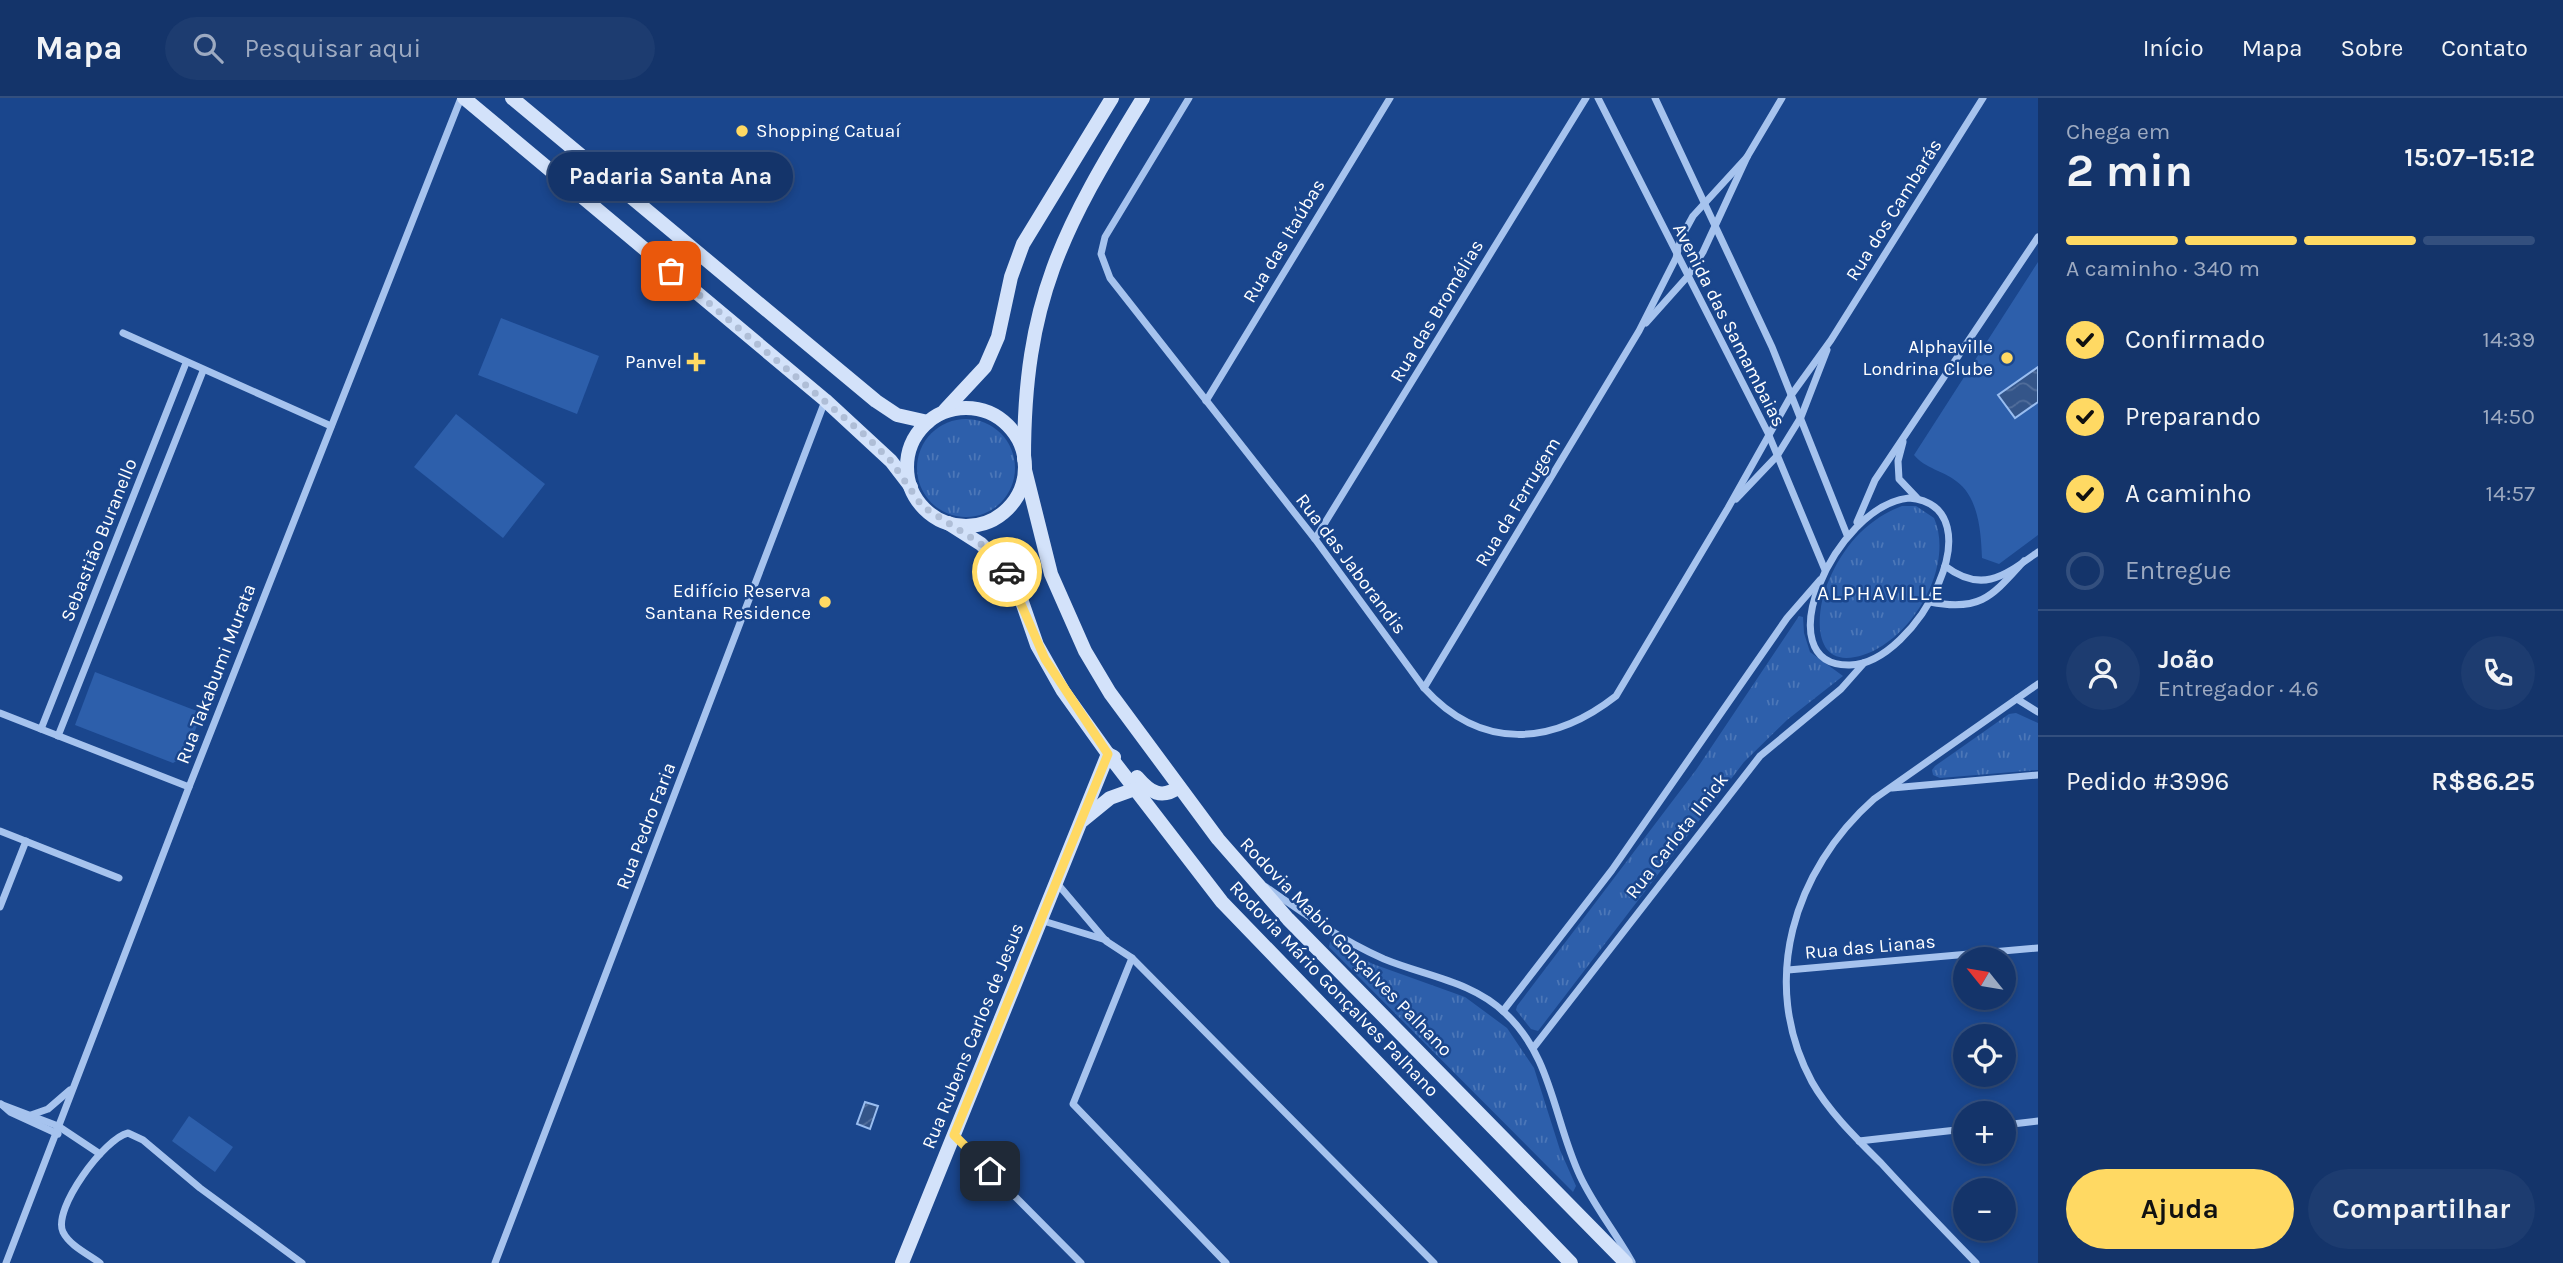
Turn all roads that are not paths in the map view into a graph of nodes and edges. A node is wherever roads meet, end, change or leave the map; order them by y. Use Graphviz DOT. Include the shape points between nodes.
graph roads {
  1 [pos="463,98"];
  2 [pos="512,98"];
  3 [pos="1112,98"];
  4 [pos="1143,98"];
  5 [pos="1189,98"];
  6 [pos="1390,98"];
  7 [pos="1586,98"];
  8 [pos="1598,98"];
  9 [pos="1655,98"];
  10 [pos="1782,98"];
  11 [pos="1983,98"];
  12 [pos="1746,157"];
  13 [pos="1705,203"];
  14 [pos="1714,225"];
  15 [pos="2038,237"];
  16 [pos="1676,258"];
  17 [pos="1688,276"];
  18 [pos="1639,331"];
  19 [pos="123,332"];
  20 [pos="1831,340"];
  21 [pos="186,363"];
  22 [pos="203,371"];
  23 [pos="1791,394"];
  24 [pos="825,400"];
  25 [pos="1206,401"];
  26 [pos="943,412"];
  27 [pos="1801,417"];
  28 [pos="929,422"];
  29 [pos="331,426"];
  30 [pos="1768,433"];
  31 [pos="1906,436"];
  32 [pos="1777,456"];
  33 [pos="1025,465"];
  34 [pos="911,487"];
  35 [pos="1918,498"];
  36 [pos="1728,508"];
  37 [pos="948,523"];
  38 [pos="1855,527"];
  39 [pos="1847,536"];
  40 [pos="1315,540"];
  41 [pos="114,547"];
  42 [pos="2038,552"];
  43 [pos="131,554"];
  44 [pos="2024,561"];
  45 [pos="1945,566"];
  46 [pos="1825,570"];
  47 [pos="1820,580"];
  48 [pos="1930,602"];
  49 [pos="1864,663"];
  50 [pos="1630,675"];
  51 [pos="2038,684"];
  52 [pos="1424,688"];
  53 [pos="2017,699"];
  54 [pos="0,712"];
  55 [pos="2038,712"];
  56 [pos="41,729"];
  57 [pos="58,736"];
  58 [pos="1108,754"];
  59 [pos="2038,775"];
  60 [pos="189,787"];
  61 [pos="1179,787"];
  62 [pos="1891,788"];
  63 [pos="1135,789"];
  64 [pos="1080,823"];
  65 [pos="0,831"];
  66 [pos="26,841"];
  67 [pos="1243,870"];
  68 [pos="119,878"];
  69 [pos="1056,882"];
  70 [pos="0,908"];
  71 [pos="1040,920"];
  72 [pos="1106,941"];
  73 [pos="2038,948"];
  74 [pos="1132,958"];
  75 [pos="1788,970"];
  76 [pos="1503,1011"];
  77 [pos="1534,1047"];
  78 [pos="74,1087"];
  79 [pos="0,1104"];
  80 [pos="30,1115"];
  81 [pos="2038,1121"];
  82 [pos="2016,1124"];
  83 [pos="57,1130"];
  84 [pos="1953,1130"];
  85 [pos="954,1135"];
  86 [pos="1859,1141"];
  87 [pos="100,1154"];
  88 [pos="6,1263"];
  89 [pos="100,1263"];
  90 [pos="302,1263"];
  91 [pos="495,1263"];
  92 [pos="902,1263"];
  93 [pos="1081,1263"];
  94 [pos="1226,1263"];
  95 [pos="1434,1263"];
  96 [pos="1571,1263"];
  97 [pos="1626,1263"];
  98 [pos="1632,1263"];
  99 [pos="1976,1263"];
  1 -- 24 [label="main road"];
  1 -- 29 [label="street, Rua Takabumi Murata"];
  2 -- 28 [label="main road" via="876,401 897,415"];
  3 -- 26 [label="main road" via="1023,244 998,337 985,367"];
  4 -- 33 [label="main road" via="1083,198 1048,276 1028,361"];
  5 -- 25 [label="street, Rua das Jaborandis" via="1105,237 1101,254 1105,267"];
  6 -- 25 [label="street, Rua das Itaúbas"];
  7 -- 40 [label="street, Rua das Bromélias"];
  8 -- 16 [label="street, Avenida das Samambaias"];
  9 -- 13 [label="street, Avenida das Samambaias"];
  10 -- 12 [label="street, Rua da Ferrugem"];
  11 -- 20 [label="street, Rua dos Cambarás"];
  12 -- 13 [label="street, Rua da Ferrugem"];
  12 -- 14 [label="street, Rua da Ferrugem"];
  13 -- 14 [label="street, Avenida das Samambaias"];
  13 -- 16 [label="street, Rua da Ferrugem" via="1681,238"];
  14 -- 17 [label="street, Rua da Ferrugem"];
  14 -- 23 [label="street, Avenida das Samambaias"];
  15 -- 31 [label="street"];
  16 -- 17 [label="street, Avenida das Samambaias"];
  16 -- 18 [label="street, Rua da Ferrugem"];
  17 -- 18 [label="street, Rua da Ferrugem"];
  17 -- 30 [label="street, Avenida das Samambaias"];
  18 -- 52 [label="street, Rua da Ferrugem"];
  19 -- 21 [label="street"];
  20 -- 23 [label="street, Rua dos Cambarás"];
  20 -- 27 [label="street, Rua dos Cambarás"];
  21 -- 22 [label="street"];
  21 -- 41 [label="street, Sebastião Buranello"];
  22 -- 29 [label="street"];
  22 -- 43 [label="street, Sebastião Buranello"];
  23 -- 27 [label="street, Avenida das Samambaias"];
  23 -- 30 [label="street, Rua dos Cambarás"];
  24 -- 34 [label="main road" via="891,461"];
  24 -- 91 [label="street, Rua Pedro Faria"];
  25 -- 40 [label="street, Rua das Jaborandis"];
  26 -- 28 [label="main road"];
  26 -- 33 [label="main road" via="976,408 997,416 1012,430"];
  27 -- 32 [label="street, Rua dos Cambarás"];
  27 -- 39 [label="street, Avenida das Samambaias"];
  28 -- 34 [label="main road" via="909,454"];
  29 -- 60 [label="street, Rua Takabumi Murata"];
  30 -- 32 [label="street, Avenida das Samambaias"];
  30 -- 36 [label="street, Rua dos Cambarás"];
  31 -- 35 [label="street" via="1897,470 1903,486"];
  31 -- 38 [label="street" via="1875,480"];
  32 -- 36 [label="street, Rua dos Cambarás"];
  32 -- 46 [label="street, Avenida das Samambaias"];
  33 -- 37 [label="main road" via="1020,491 999,515 980,524"];
  33 -- 61 [label="main road, Rodovia Mabio Gonçalves Palhano" via="1044,550 1069,620 1110,693"];
  34 -- 37 [label="main road" via="922,506"];
  35 -- 38 [label="street" via="1884,505"];
  35 -- 45 [label="street" via="1934,507 1945,522"];
  36 -- 50 [label="street, Rua dos Cambarás"];
  37 -- 58 [label="main road, Rodovia Mário Gonçalves Palhano" via="981,544 1004,567 1045,659"];
  38 -- 39 [label="street"];
  39 -- 46 [label="street"];
  40 -- 52 [label="street, Rua das Jaborandis"];
  41 -- 43 [label="street"];
  41 -- 56 [label="street, Sebastião Buranello"];
  42 -- 44 [label="street"];
  43 -- 57 [label="street, Sebastião Buranello"];
  44 -- 45 [label="street" via="1980,582 1965,579"];
  44 -- 48 [label="street" via="1983,601 1953,607"];
  45 -- 48 [label="street"];
  46 -- 47 [label="street"];
  47 -- 49 [label="street" via="1811,612 1816,647 1837,664"];
  47 -- 76 [label="street" via="1787,618 1612,870"];
  48 -- 49 [label="street, Rua Carlota Ilnick" via="1915,624 1881,655"];
  49 -- 77 [label="street, Rua Carlota Ilnick" via="1841,689 1760,756"];
  50 -- 52 [label="street, Rua das Jaborandis" via="1616,696 1568,725 1508,736 1480,729 1444,710"];
  51 -- 53 [label="street"];
  53 -- 55 [label="street"];
  53 -- 62 [label="street"];
  54 -- 56 [label="street"];
  56 -- 57 [label="street"];
  57 -- 60 [label="street"];
  58 -- 61 [label="main road" via="1124,763 1149,792 1170,793"];
  58 -- 63 [label="main road, Rodovia Mário Gonçalves Palhano"];
  58 -- 64 [label="main road, Rua Rubens Carlos de Jesus"];
  59 -- 62 [label="street"];
  60 -- 78 [label="street, Rua Takabumi Murata"];
  61 -- 67 [label="main road, Rodovia Mabio Gonçalves Palhano"];
  62 -- 75 [label="street" via="1851,820 1822,856 1796,915"];
  63 -- 64 [label="main road, Rua Rubens Carlos de Jesus" via="1111,798"];
  63 -- 96 [label="main road, Rodovia Mário Gonçalves Palhano" via="1258,943"];
  64 -- 69 [label="main road, Rua Rubens Carlos de Jesus"];
  65 -- 66 [label="street"];
  66 -- 68 [label="street"];
  66 -- 70 [label="street"];
  67 -- 76 [label="street" via="1342,938 1386,960 1454,982"];
  67 -- 97 [label="main road, Rodovia Mabio Gonçalves Palhano"];
  69 -- 71 [label="main road, Rua Rubens Carlos de Jesus"];
  69 -- 72 [label="street"];
  71 -- 72 [label="street"];
  71 -- 85 [label="main road, Rua Rubens Carlos de Jesus"];
  72 -- 74 [label="street"];
  73 -- 75 [label="street, Rua das Lianas"];
  74 -- 94 [label="street" via="1073,1104"];
  74 -- 95 [label="street"];
  75 -- 86 [label="street" via="1792,1023 1806,1068 1821,1095"];
  76 -- 77 [label="street"];
  77 -- 98 [label="street" via="1580,1177"];
  78 -- 80 [label="street" via="48,1109"];
  78 -- 83 [label="street, Rua Takabumi Murata"];
  79 -- 80 [label="street"];
  79 -- 83 [label="street"];
  80 -- 83 [label="street"];
  81 -- 82 [label="street"];
  83 -- 87 [label="street"];
  83 -- 88 [label="street, Rua Takabumi Murata"];
  84 -- 86 [label="street"];
  85 -- 92 [label="main road, Rua Rubens Carlos de Jesus"];
  85 -- 93 [label="street"];
  86 -- 99 [label="street"];
  87 -- 89 [label="street" via="67,1201 60,1221 70,1241"];
  87 -- 90 [label="street" via="121,1135 136,1135"];
}
